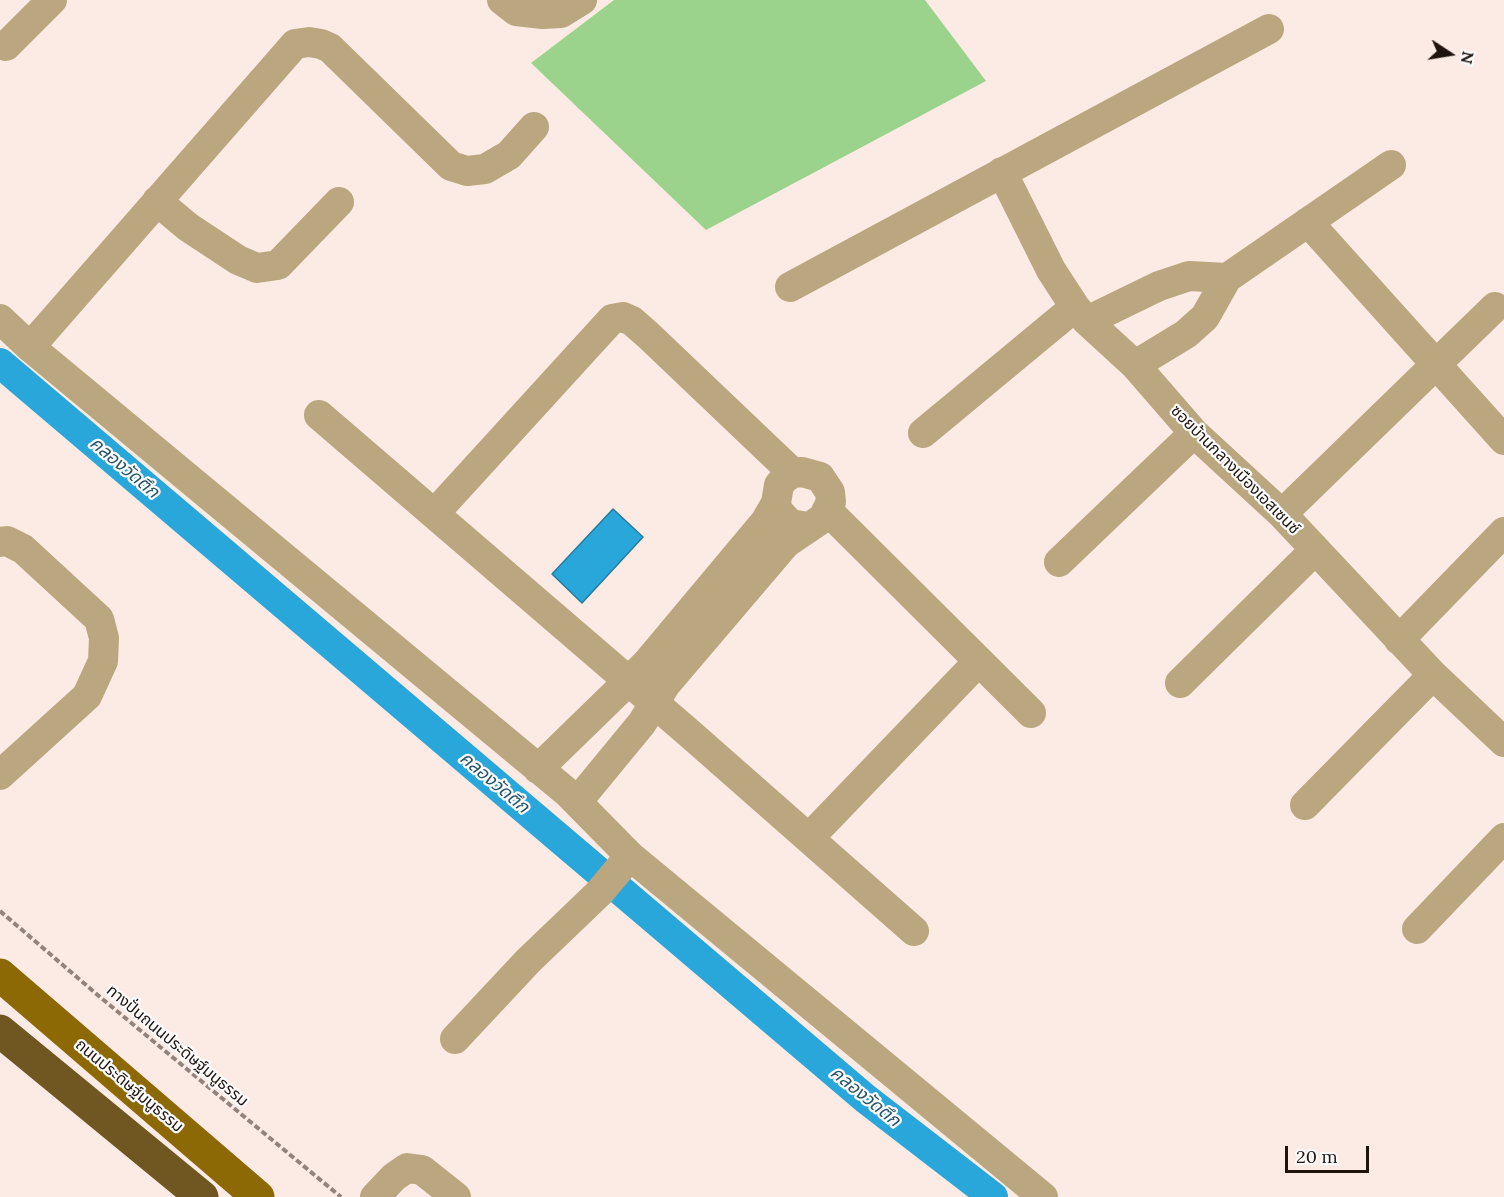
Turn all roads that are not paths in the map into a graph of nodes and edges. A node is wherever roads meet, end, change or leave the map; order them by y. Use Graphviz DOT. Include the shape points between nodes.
graph roads {
  1 [pos="52,0"];
  2 [pos="502,0"];
  3 [pos="582,0"];
  4 [pos="1269,29"];
  5 [pos="6,46"];
  6 [pos="534,127"];
  7 [pos="1391,165"];
  8 [pos="1002,172"];
  9 [pos="157,201"];
  10 [pos="339,202"];
  11 [pos="1308,222"];
  12 [pos="1227,278"];
  13 [pos="790,287"];
  14 [pos="1495,307"];
  15 [pos="1081,314"];
  16 [pos="0,319"];
  17 [pos="30,346"];
  18 [pos="1135,365"];
  19 [pos="1435,365"];
  20 [pos="319,415"];
  21 [pos="923,433"];
  22 [pos="1194,433"];
  23 [pos="1504,440"];
  24 [pos="793,473"];
  25 [pos="776,503"];
  26 [pos="434,514"];
  27 [pos="1282,514"];
  28 [pos="818,519"];
  29 [pos="1504,532"];
  30 [pos="0,542"];
  31 [pos="1315,550"];
  32 [pos="1059,562"];
  33 [pos="1399,640"];
  34 [pos="979,661"];
  35 [pos="1433,675"];
  36 [pos="628,680"];
  37 [pos="1180,683"];
  38 [pos="654,703"];
  39 [pos="1030,713"];
  40 [pos="1504,742"];
  41 [pos="538,769"];
  42 [pos="0,775"];
  43 [pos="577,802"];
  44 [pos="1305,805"];
  45 [pos="809,838"];
  46 [pos="1504,838"];
  47 [pos="616,874"];
  48 [pos="1417,929"];
  49 [pos="914,931"];
  50 [pos="0,975"];
  51 [pos="0,1031"];
  52 [pos="455,1039"];
  53 [pos="202,1197"];
  54 [pos="258,1197"];
  55 [pos="375,1197"];
  56 [pos="456,1197"];
  57 [pos="1043,1197"];
  1 -- 5 [label="street"];
  2 -- 3 [label="street" via="516,11 543,14 561,13"];
  4 -- 8 [label="street"];
  6 -- 9 [label="street" via="509,155 485,169 467,171 451,166 330,48 309,42 295,44"];
  7 -- 11 [label="street"];
  8 -- 13 [label="street"];
  8 -- 15 [label="street, ซอยบ้านกลางเมืองเอสเซนซ์" via="1051,270"];
  9 -- 10 [label="street" via="188,227 257,268 278,265"];
  9 -- 17 [label="street"];
  11 -- 12 [label="street"];
  11 -- 19 [label="street"];
  12 -- 15 [label="street" via="1189,276"];
  12 -- 18 [label="street" via="1205,317 1186,334"];
  14 -- 19 [label="street"];
  15 -- 18 [label="street, ซอยบ้านกลางเมืองเอสเซนซ์"];
  15 -- 21 [label="street"];
  16 -- 17 [label="street"];
  17 -- 41 [label="street"];
  18 -- 22 [label="street, ซอยบ้านกลางเมืองเอสเซนซ์"];
  19 -- 23 [label="street"];
  19 -- 27 [label="street"];
  20 -- 26 [label="street"];
  22 -- 27 [label="street, ซอยบ้านกลางเมืองเอสเซนซ์"];
  22 -- 32 [label="street"];
  24 -- 25 [label="street" via="779,485"];
  24 -- 26 [label="street" via="648,335 623,316 612,319"];
  24 -- 28 [label="street" via="802,471 820,477 830,492 831,502"];
  25 -- 28 [label="street" via="790,524"];
  25 -- 36 [label="street" via="765,522 647,663"];
  26 -- 36 [label="street"];
  27 -- 31 [label="street, ซอยบ้านกลางเมืองเอสเซนซ์"];
  28 -- 34 [label="street"];
  28 -- 38 [label="street" via="786,543"];
  29 -- 33 [label="street"];
  30 -- 42 [label="street" via="23,549 99,619 104,639 103,661 87,696"];
  31 -- 33 [label="street, ซอยบ้านกลางเมืองเอสเซนซ์"];
  31 -- 37 [label="street"];
  33 -- 35 [label="street, ซอยบ้านกลางเมืองเอสเซนซ์"];
  34 -- 39 [label="street"];
  34 -- 45 [label="street"];
  35 -- 40 [label="street, ซอยบ้านกลางเมืองเอสเซนซ์"];
  35 -- 44 [label="street"];
  36 -- 38 [label="street"];
  36 -- 41 [label="street"];
  38 -- 43 [label="street"];
  38 -- 45 [label="street"];
  41 -- 43 [label="street"];
  43 -- 47 [label="street"];
  45 -- 49 [label="street"];
  46 -- 48 [label="street"];
  47 -- 52 [label="street"];
  47 -- 57 [label="street"];
  50 -- 54 [label="main road, ถนนประดิษฐ์มนูธรรม"];
  51 -- 53 [label="highway"];
  55 -- 56 [label="street" via="407,1168 422,1170"];
}
